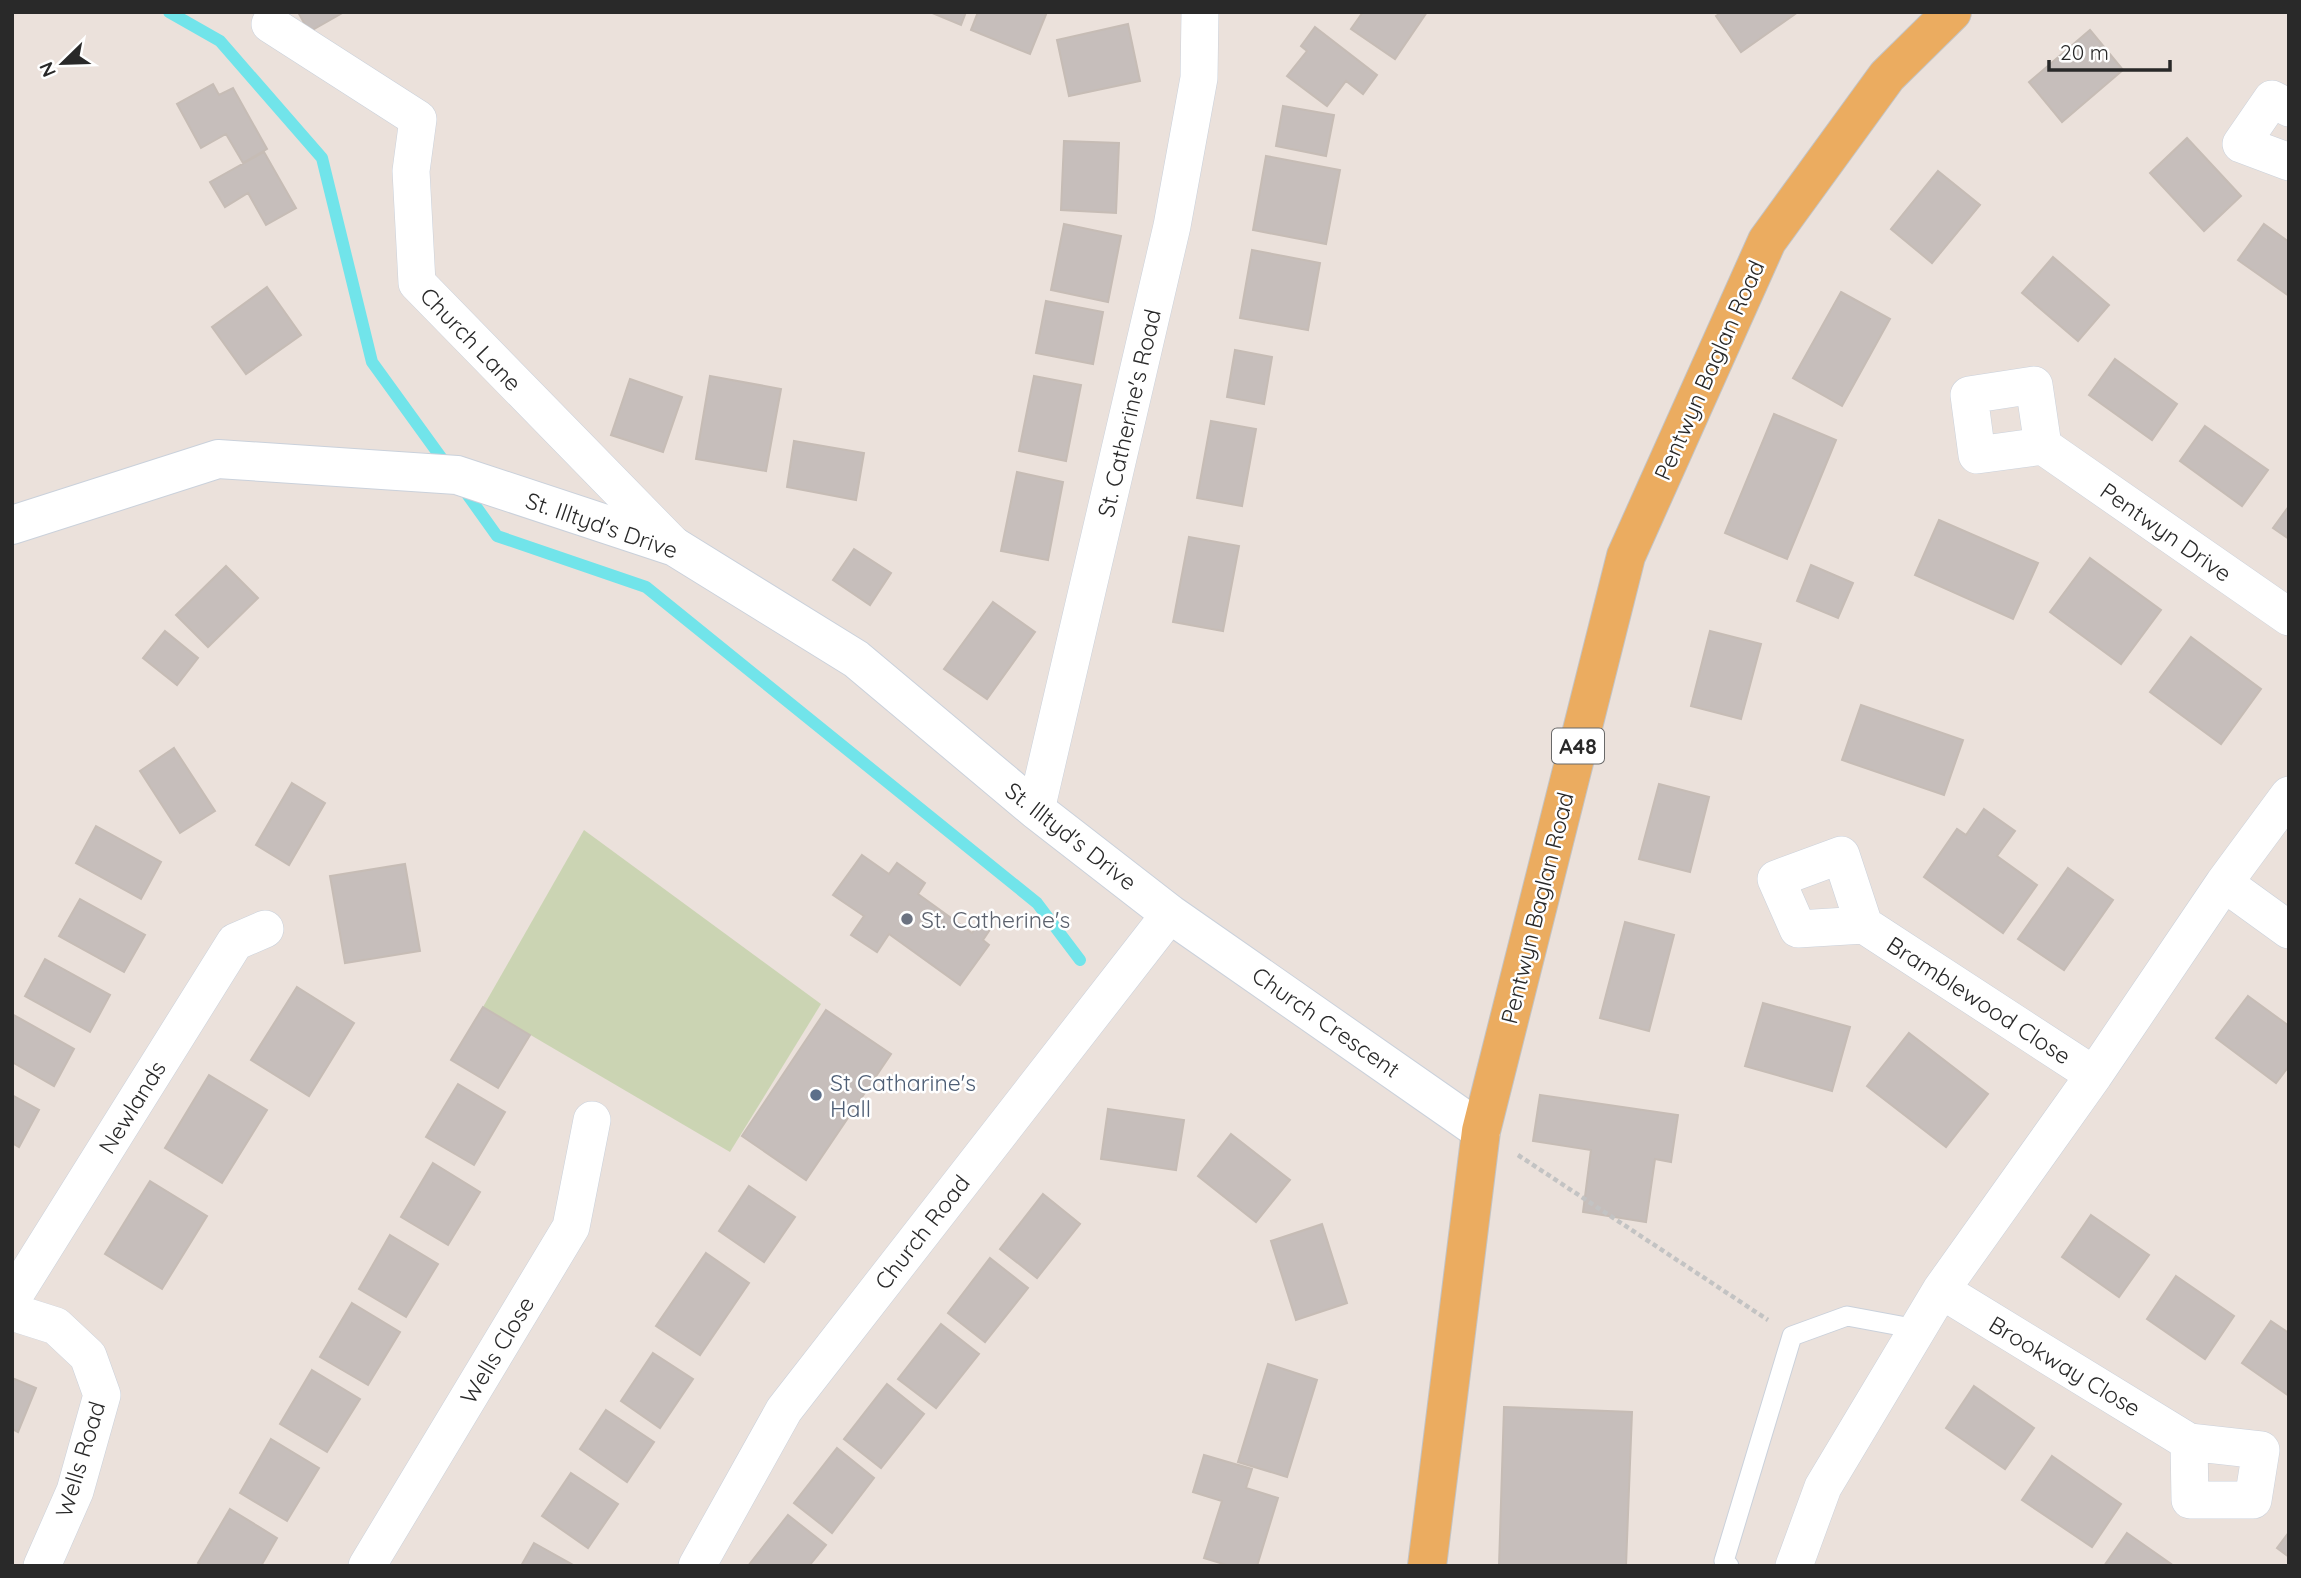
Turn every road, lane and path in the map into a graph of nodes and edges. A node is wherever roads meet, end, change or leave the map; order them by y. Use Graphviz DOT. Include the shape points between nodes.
graph roads {
  1 [pos="1200,12"];
  2 [pos="1952,12"];
  3 [pos="270,24"];
  4 [pos="2289,108"];
  5 [pos="2289,162"];
  6 [pos="2043,446"];
  7 [pos="12,525"];
  8 [pos="676,547"];
  9 [pos="2289,617"];
  10 [pos="2289,795"];
  11 [pos="1037,810"];
  12 [pos="2224,883"];
  13 [pos="1170,914"];
  14 [pos="1864,925"];
  15 [pos="265,929"];
  16 [pos="2289,930"];
  17 [pos="2094,1075"];
  18 [pos="592,1120"];
  19 [pos="1481,1131"];
  20 [pos="1941,1290"];
  21 [pos="12,1299"];
  22 [pos="12,1312"];
  23 [pos="1917,1329"];
  24 [pos="1792,1336"];
  25 [pos="2189,1442"];
  26 [pos="41,1566"];
  27 [pos="367,1566"];
  28 [pos="697,1566"];
  29 [pos="1427,1566"];
  30 [pos="1729,1566"];
  31 [pos="1794,1566"];
  1 -- 11 [label="street, St. Catherine's Road" via="1199,78 1172,226"];
  2 -- 19 [label="main road, Pentwyn Baglan Road / A48" via="1886,76 1767,241 1626,556"];
  3 -- 8 [label="street, Church Lane" via="418,119 411,171 416,284"];
  4 -- 5 [label="street" via="2272,99 2241,144"];
  6 -- 9 [label="street, Pentwyn Drive"];
  7 -- 8 [label="street, St. Illtyd's Drive" via="218,459 457,475"];
  8 -- 11 [label="street, St. Illtyd's Drive" via="856,659"];
  10 -- 12 [label="street"];
  11 -- 13 [label="street, St. Illtyd's Drive"];
  12 -- 16 [label="street"];
  12 -- 17 [label="street"];
  13 -- 19 [label="street, Church Crescent"];
  13 -- 28 [label="street, Church Road" via="784,1410"];
  14 -- 17 [label="street, Bramblewood Close"];
  15 -- 21 [label="street, Newlands" via="235,942"];
  17 -- 20 [label="street"];
  18 -- 27 [label="street, Wells Close" via="571,1227"];
  19 -- 24 [label="path"];
  19 -- 29 [label="main road, Pentwyn Baglan Road / A48"];
  20 -- 23 [label="street"];
  20 -- 25 [label="street, Brookway Close"];
  22 -- 26 [label="street, Wells Road" via="56,1326 88,1356 102,1395 75,1491"];
  23 -- 24 [label="lane" via="1847,1316"];
  23 -- 31 [label="street" via="1823,1487"];
  24 -- 30 [label="lane" via="1724,1561"];
}
